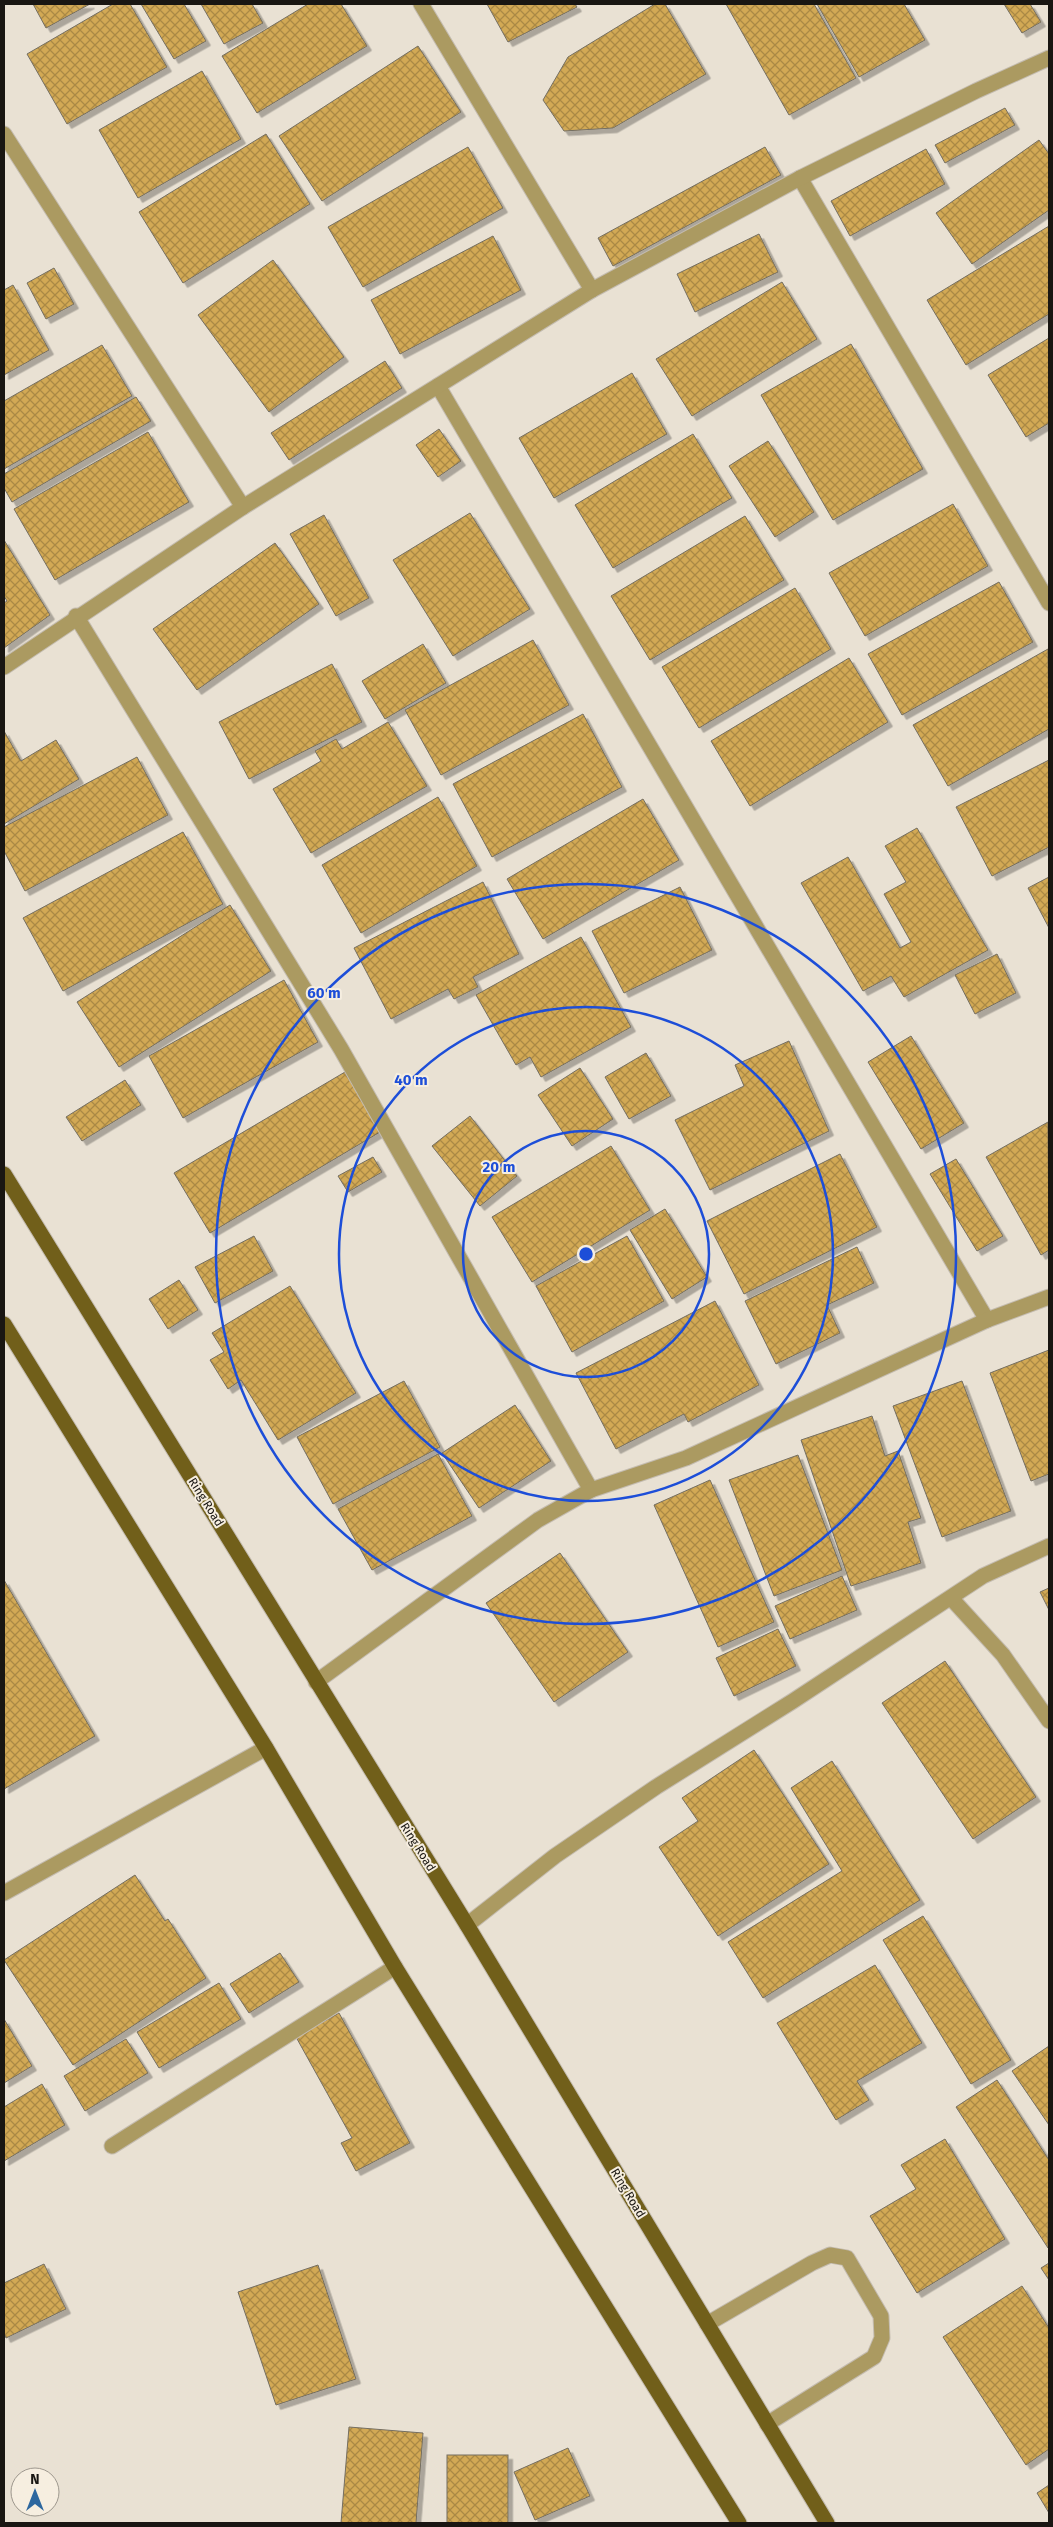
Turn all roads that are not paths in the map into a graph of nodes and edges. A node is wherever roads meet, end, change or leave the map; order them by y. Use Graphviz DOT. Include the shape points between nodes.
graph roads {
  1 [pos="421,4"];
  2 [pos="1049,58"];
  3 [pos="4,134"];
  4 [pos="800,178"];
  5 [pos="592,290"];
  6 [pos="438,386"];
  7 [pos="243,506"];
  8 [pos="1049,603"];
  9 [pos="76,616"];
  10 [pos="4,667"];
  11 [pos="4,1174"];
  12 [pos="1049,1297"];
  13 [pos="987,1320"];
  14 [pos="4,1324"];
  15 [pos="591,1490"];
  16 [pos="1049,1546"];
  17 [pos="951,1598"];
  18 [pos="316,1682"];
  19 [pos="1049,1721"];
  20 [pos="266,1748"];
  21 [pos="4,1893"];
  22 [pos="467,1925"];
  23 [pos="395,1967"];
  24 [pos="112,2146"];
  25 [pos="707,2324"];
  26 [pos="768,2424"];
  27 [pos="739,2523"];
  28 [pos="827,2523"];
  1 -- 5 [label="street"];
  2 -- 4 [label="street"];
  3 -- 7 [label="street"];
  4 -- 5 [label="street"];
  4 -- 8 [label="street"];
  5 -- 6 [label="street"];
  6 -- 7 [label="street"];
  6 -- 13 [label="street"];
  7 -- 9 [label="street"];
  9 -- 10 [label="street"];
  9 -- 15 [label="street" via="341,1049"];
  11 -- 18 [label="main road, Ring Road"];
  12 -- 13 [label="street"];
  13 -- 15 [label="street" via="686,1458"];
  14 -- 20 [label="main road"];
  15 -- 18 [label="street" via="538,1520"];
  16 -- 17 [label="street" via="983,1576"];
  17 -- 19 [label="street" via="1003,1655"];
  17 -- 22 [label="street" via="656,1787 555,1856"];
  18 -- 22 [label="main road, Ring Road"];
  20 -- 21 [label="street"];
  20 -- 23 [label="main road"];
  22 -- 25 [label="main road, Ring Road"];
  23 -- 24 [label="street"];
  23 -- 27 [label="main road"];
  25 -- 26 [label="main road, Ring Road"];
  25 -- 26 [label="street" via="812,2262 830,2255 846,2258 881,2316 882,2338 874,2357"];
  26 -- 28 [label="main road, Ring Road"];
}
